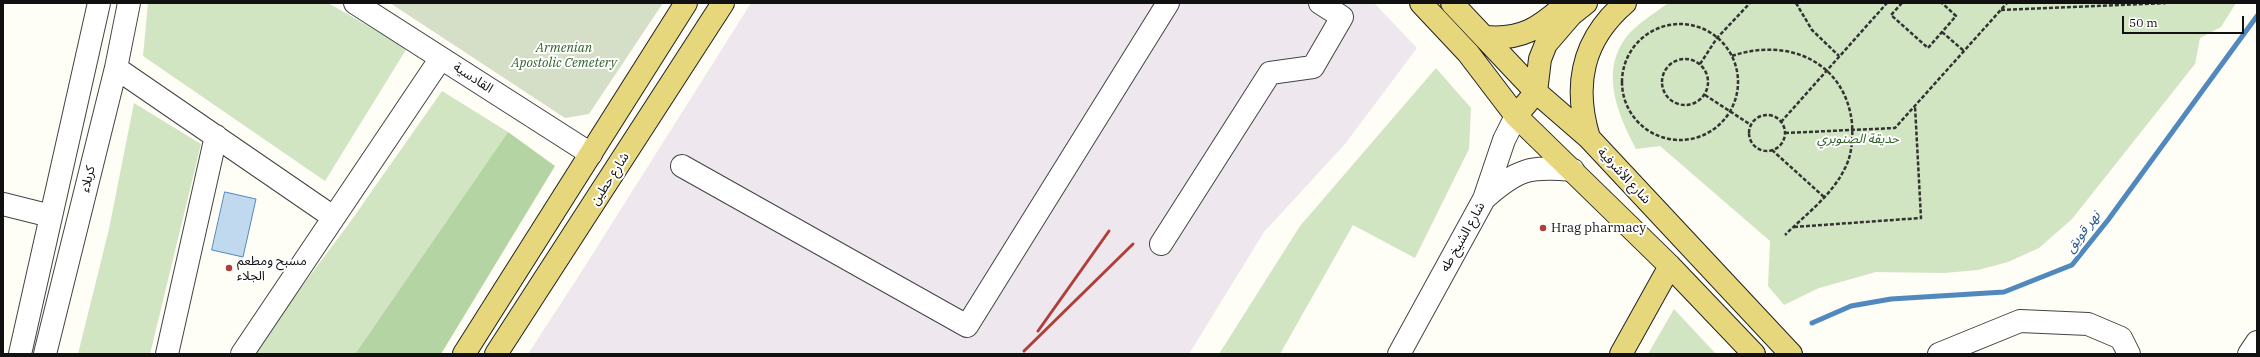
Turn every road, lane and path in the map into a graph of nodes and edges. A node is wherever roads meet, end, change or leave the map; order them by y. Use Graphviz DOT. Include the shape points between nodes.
graph roads {
  1 [pos="99,3"];
  2 [pos="129,3"];
  3 [pos="355,3"];
  4 [pos="686,3"];
  5 [pos="723,3"];
  6 [pos="1168,3"];
  7 [pos="1320,3"];
  8 [pos="1421,3"];
  9 [pos="1452,3"];
  10 [pos="1568,3"];
  11 [pos="1586,3"];
  12 [pos="1625,3"];
  13 [pos="1750,3"];
  14 [pos="1796,3"];
  15 [pos="1887,3"];
  16 [pos="1902,3"];
  17 [pos="1942,3"];
  18 [pos="2007,3"];
  19 [pos="2166,3"];
  20 [pos="2000,10"];
  21 [pos="1942,32"];
  22 [pos="1486,37"];
  23 [pos="1717,38"];
  24 [pos="1964,51"];
  25 [pos="1732,56"];
  26 [pos="1840,56"];
  27 [pos="441,58"];
  28 [pos="1700,64"];
  29 [pos="116,68"];
  30 [pos="1827,70"];
  31 [pos="1536,92"];
  32 [pos="1705,95"];
  33 [pos="1915,106"];
  34 [pos="1730,112"];
  35 [pos="1516,116"];
  36 [pos="1781,122"];
  37 [pos="1751,125"];
  38 [pos="1852,130"];
  39 [pos="1785,132"];
  40 [pos="216,136"];
  41 [pos="1589,138"];
  42 [pos="1772,150"];
  43 [pos="591,154"];
  44 [pos="682,166"];
  45 [pos="1573,170"];
  46 [pos="1824,197"];
  47 [pos="1484,199"];
  48 [pos="3,204"];
  49 [pos="51,216"];
  50 [pos="334,217"];
  51 [pos="1793,227"];
  52 [pos="1785,235"];
  53 [pos="1161,244"];
  54 [pos="1670,266"];
  55 [pos="2257,342"];
  56 [pos="20,354"];
  57 [pos="45,354"];
  58 [pos="167,354"];
  59 [pos="242,354"];
  60 [pos="464,354"];
  61 [pos="496,354"];
  62 [pos="1399,354"];
  63 [pos="1621,354"];
  64 [pos="1754,354"];
  65 [pos="1791,354"];
  66 [pos="1939,354"];
  67 [pos="2130,354"];
  68 [pos="2249,354"];
  1 -- 49 [label="street"];
  2 -- 29 [label="street, كربلاء"];
  3 -- 27 [label="street, القادسية"];
  4 -- 43 [label="main road"];
  5 -- 61 [label="main road, شارع حطين"];
  6 -- 44 [label="street" via="967,326"];
  7 -- 53 [label="street" via="1342,17 1313,67 1270,73"];
  8 -- 35 [label="main road" via="1468,53"];
  9 -- 22 [label="main road, شارع الأشرفية"];
  10 -- 22 [label="main road" via="1535,29 1519,36"];
  11 -- 31 [label="main road" via="1571,15 1546,44 1540,59"];
  12 -- 41 [label="main road" via="1610,16 1597,34 1586,60 1580,96"];
  13 -- 23 [label="path"];
  14 -- 26 [label="path" via="1812,30"];
  15 -- 26 [label="path"];
  16 -- 21 [label="path" via="1891,15 1928,48"];
  17 -- 21 [label="path" via="1956,16"];
  18 -- 20 [label="path"];
  19 -- 20 [label="path"];
  20 -- 24 [label="path"];
  21 -- 24 [label="path"];
  22 -- 31 [label="main road, شارع الأشرفية"];
  23 -- 25 [label="path"];
  23 -- 28 [label="path"];
  23 -- 34 [label="path" via="1700,28 1686,25 1671,25 1644,37 1627,60 1623,72 1624,97 1635,118 1644,127 1660,136 1678,140 1702,136 1723,122"];
  24 -- 33 [label="path"];
  25 -- 30 [label="path" via="1751,50 1786,51 1805,56"];
  25 -- 34 [label="path" via="1739,85"];
  26 -- 30 [label="path"];
  27 -- 43 [label="street, القادسية"];
  27 -- 50 [label="street"];
  28 -- 32 [label="path" via="1708,77 1709,85"];
  28 -- 32 [label="path" via="1685,59 1677,60 1665,70 1662,85 1668,98 1682,106 1696,103"];
  29 -- 40 [label="street"];
  29 -- 57 [label="street, كربلاء"];
  30 -- 36 [label="path"];
  30 -- 38 [label="path" via="1842,91 1850,111"];
  31 -- 35 [label="main road"];
  31 -- 41 [label="main road, شارع الأشرفية"];
  32 -- 34 [label="path"];
  33 -- 38 [label="path" via="1896,128"];
  33 -- 51 [label="path" via="1921,218"];
  34 -- 37 [label="path"];
  35 -- 45 [label="main road"];
  35 -- 47 [label="street, شارع الشيخ طه" via="1504,140"];
  36 -- 37 [label="path" via="1765,115"];
  36 -- 39 [label="path"];
  37 -- 42 [label="path" via="1751,142 1760,150"];
  38 -- 39 [label="path"];
  38 -- 46 [label="path" via="1851,151 1845,170"];
  39 -- 42 [label="path" via="1781,144"];
  40 -- 50 [label="street"];
  40 -- 58 [label="street"];
  41 -- 65 [label="main road, شارع الأشرفية"];
  42 -- 46 [label="path"];
  43 -- 60 [label="main road"];
  45 -- 47 [label="street" via="1542,167 1524,170 1505,180"];
  45 -- 54 [label="main road"];
  46 -- 51 [label="path"];
  47 -- 62 [label="street, شارع الشيخ طه"];
  48 -- 49 [label="street"];
  49 -- 56 [label="street"];
  50 -- 59 [label="street"];
  51 -- 52 [label="path"];
  54 -- 63 [label="main road"];
  54 -- 64 [label="main road"];
  55 -- 68 [label="street"];
  66 -- 67 [label="street" via="2020,321 2088,324 2121,338"];
}
